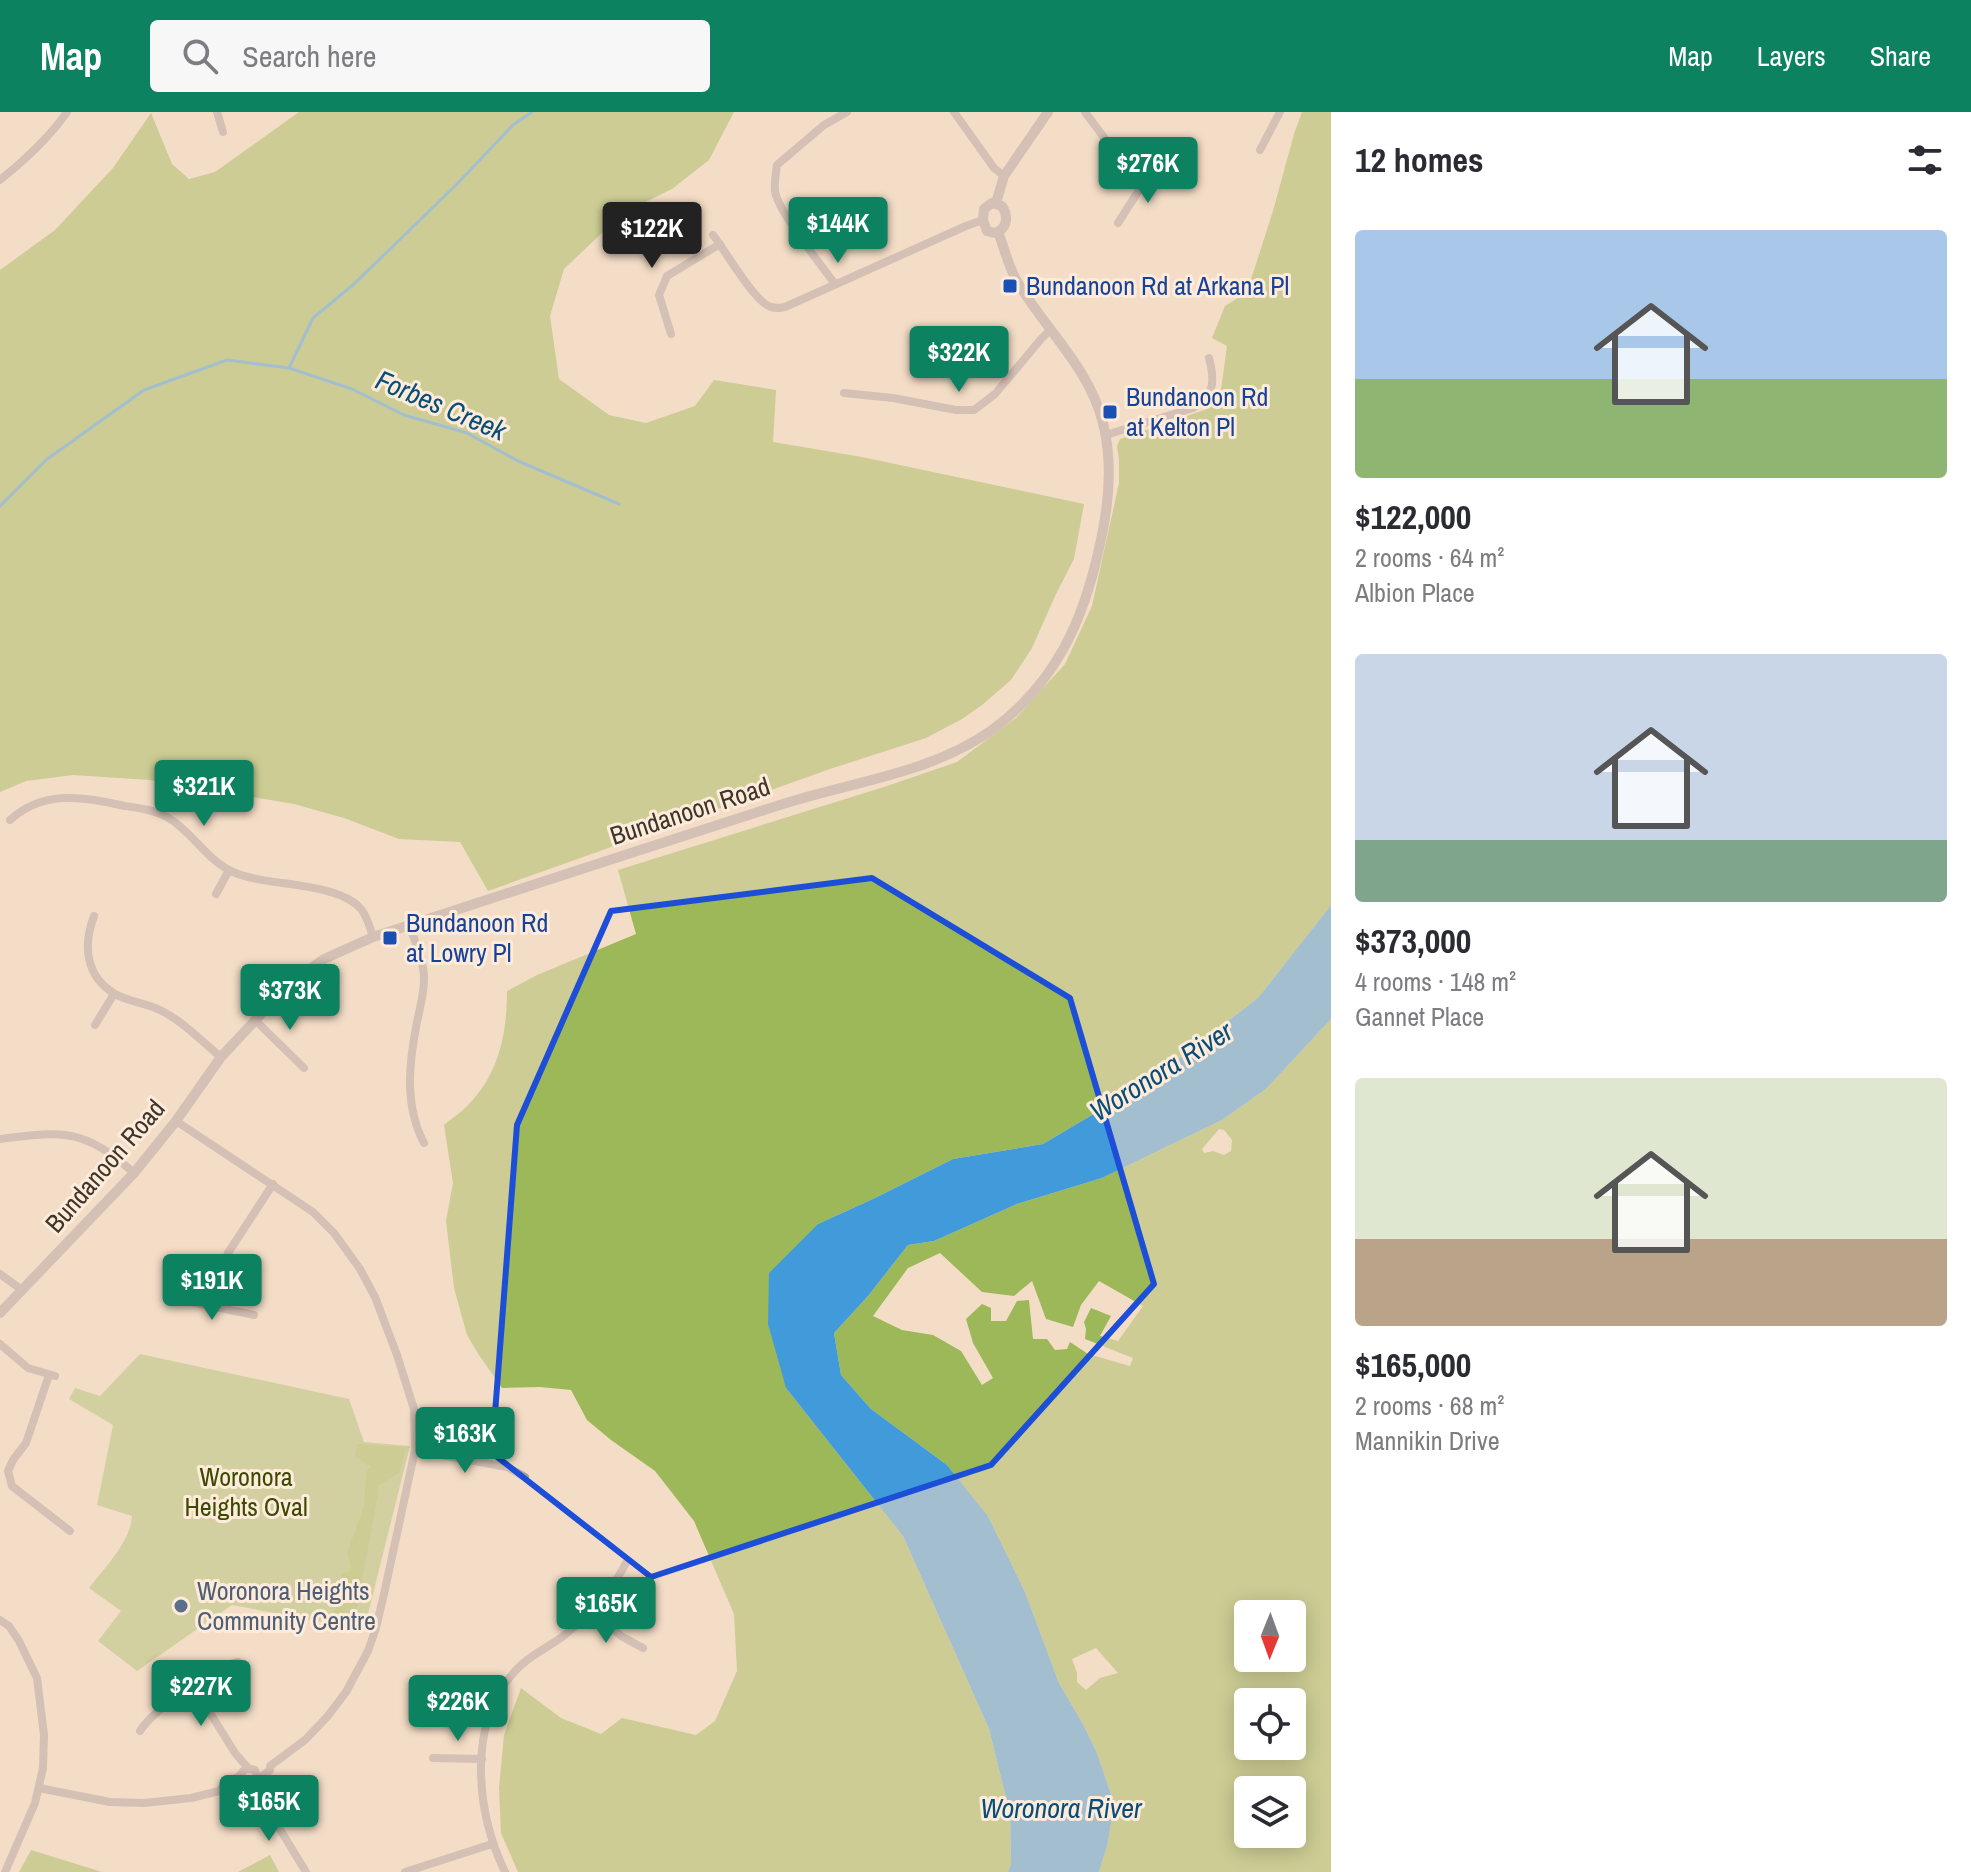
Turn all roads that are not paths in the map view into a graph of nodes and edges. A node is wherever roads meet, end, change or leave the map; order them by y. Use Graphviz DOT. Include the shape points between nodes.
graph roads {
  1 [pos="67,112"];
  2 [pos="217,112"];
  3 [pos="847,112"];
  4 [pos="954,112"];
  5 [pos="1048,112"];
  6 [pos="1085,112"];
  7 [pos="1280,112"];
  8 [pos="223,132"];
  9 [pos="1260,150"];
  10 [pos="1160,171"];
  11 [pos="1004,176"];
  12 [pos="0,180"];
  13 [pos="1141,187"];
  14 [pos="996,203"];
  15 [pos="983,220"];
  16 [pos="1118,223"];
  17 [pos="998,232"];
  18 [pos="713,235"];
  19 [pos="720,244"];
  20 [pos="835,284"];
  21 [pos="1050,330"];
  22 [pos="671,334"];
  23 [pos="1209,358"];
  24 [pos="844,393"];
  25 [pos="1106,435"];
  26 [pos="10,820"];
  27 [pos="229,870"];
  28 [pos="216,894"];
  29 [pos="94,916"];
  30 [pos="409,925"];
  31 [pos="373,937"];
  32 [pos="114,994"];
  33 [pos="255,1020"];
  34 [pos="95,1025"];
  35 [pos="221,1057"];
  36 [pos="304,1068"];
  37 [pos="176,1121"];
  38 [pos="0,1139"];
  39 [pos="424,1143"];
  40 [pos="134,1173"];
  41 [pos="273,1184"];
  42 [pos="0,1274"];
  43 [pos="22,1290"];
  44 [pos="177,1299"];
  45 [pos="215,1306"];
  46 [pos="0,1313"];
  47 [pos="254,1315"];
  48 [pos="0,1344"];
  49 [pos="415,1450"];
  50 [pos="4,1470"];
  51 [pos="525,1477"];
  52 [pos="70,1531"];
  53 [pos="626,1563"];
  54 [pos="592,1610"];
  55 [pos="2,1622"];
  56 [pos="643,1648"];
  57 [pos="238,1662"];
  58 [pos="194,1687"];
  59 [pos="140,1731"];
  60 [pos="433,1758"];
  61 [pos="482,1759"];
  62 [pos="270,1766"];
  63 [pos="245,1771"];
  64 [pos="252,1783"];
  65 [pos="39,1788"];
  66 [pos="221,1789"];
  67 [pos="492,1844"];
  68 [pos="5,1872"];
  69 [pos="306,1872"];
  70 [pos="405,1872"];
  71 [pos="505,1872"];
  1 -- 12 [label="street" via="52,133"];
  2 -- 8 [label="street"];
  3 -- 20 [label="street" via="777,165 774,189"];
  4 -- 11 [label="street"];
  5 -- 11 [label="street"];
  6 -- 13 [label="street"];
  7 -- 9 [label="street"];
  10 -- 13 [label="street"];
  11 -- 14 [label="street"];
  13 -- 16 [label="street"];
  14 -- 15 [label="street" via="987,204"];
  14 -- 17 [label="street" via="1006,215"];
  15 -- 17 [label="street" via="987,231"];
  15 -- 20 [label="street"];
  17 -- 21 [label="street, Bundanoon Road" via="1017,282"];
  18 -- 19 [label="street"];
  19 -- 20 [label="street" via="770,307 785,307"];
  19 -- 22 [label="street" via="667,276 659,295"];
  21 -- 24 [label="street" via="995,394 974,410"];
  21 -- 25 [label="street, Bundanoon Road" via="1087,382"];
  23 -- 25 [label="street" via="1214,382 1203,402"];
  25 -- 30 [label="street, Bundanoon Road" via="1107,510 1084,606 1048,674 995,728 919,767 804,797"];
  26 -- 27 [label="street" via="41,801 69,797 148,810 183,828"];
  27 -- 28 [label="street"];
  27 -- 31 [label="street" via="349,899 361,909"];
  29 -- 32 [label="street" via="88,931 89,960"];
  30 -- 31 [label="street, Bundanoon Road"];
  30 -- 39 [label="street" via="424,971 409,1071"];
  31 -- 33 [label="street, Bundanoon Road" via="314,965"];
  32 -- 34 [label="street"];
  32 -- 35 [label="street" via="172,1017"];
  33 -- 35 [label="street, Bundanoon Road"];
  33 -- 36 [label="street"];
  35 -- 37 [label="street, Bundanoon Road"];
  37 -- 40 [label="street, Bundanoon Road"];
  37 -- 41 [label="street"];
  38 -- 40 [label="street" via="74,1136 101,1147"];
  40 -- 43 [label="street, Bundanoon Road"];
  41 -- 45 [label="street" via="224,1260"];
  41 -- 49 [label="street" via="323,1222 369,1284 411,1396"];
  42 -- 43 [label="street"];
  43 -- 46 [label="street, Bundanoon Road"];
  44 -- 45 [label="street"];
  45 -- 47 [label="street"];
  48 -- 50 [label="street" via="28,1368 52,1375 26,1443"];
  49 -- 51 [label="street" via="507,1467"];
  49 -- 62 [label="street" via="368,1651 327,1717"];
  50 -- 52 [label="street" via="12,1486"];
  53 -- 54 [label="street"];
  54 -- 56 [label="street"];
  54 -- 61 [label="street" via="507,1681 488,1718"];
  55 -- 65 [label="street" via="38,1693 44,1735"];
  57 -- 58 [label="street"];
  58 -- 59 [label="street" via="152,1716"];
  58 -- 63 [label="street"];
  60 -- 61 [label="street"];
  61 -- 67 [label="street" via="482,1798"];
  62 -- 63 [label="street"];
  62 -- 64 [label="street"];
  63 -- 64 [label="street" via="240,1780"];
  63 -- 64 [label="street" via="257,1772"];
  63 -- 66 [label="street"];
  64 -- 66 [label="street"];
  64 -- 69 [label="street"];
  65 -- 66 [label="street" via="129,1803 176,1800"];
  65 -- 68 [label="street"];
  67 -- 70 [label="street"];
  67 -- 71 [label="street"];
}
